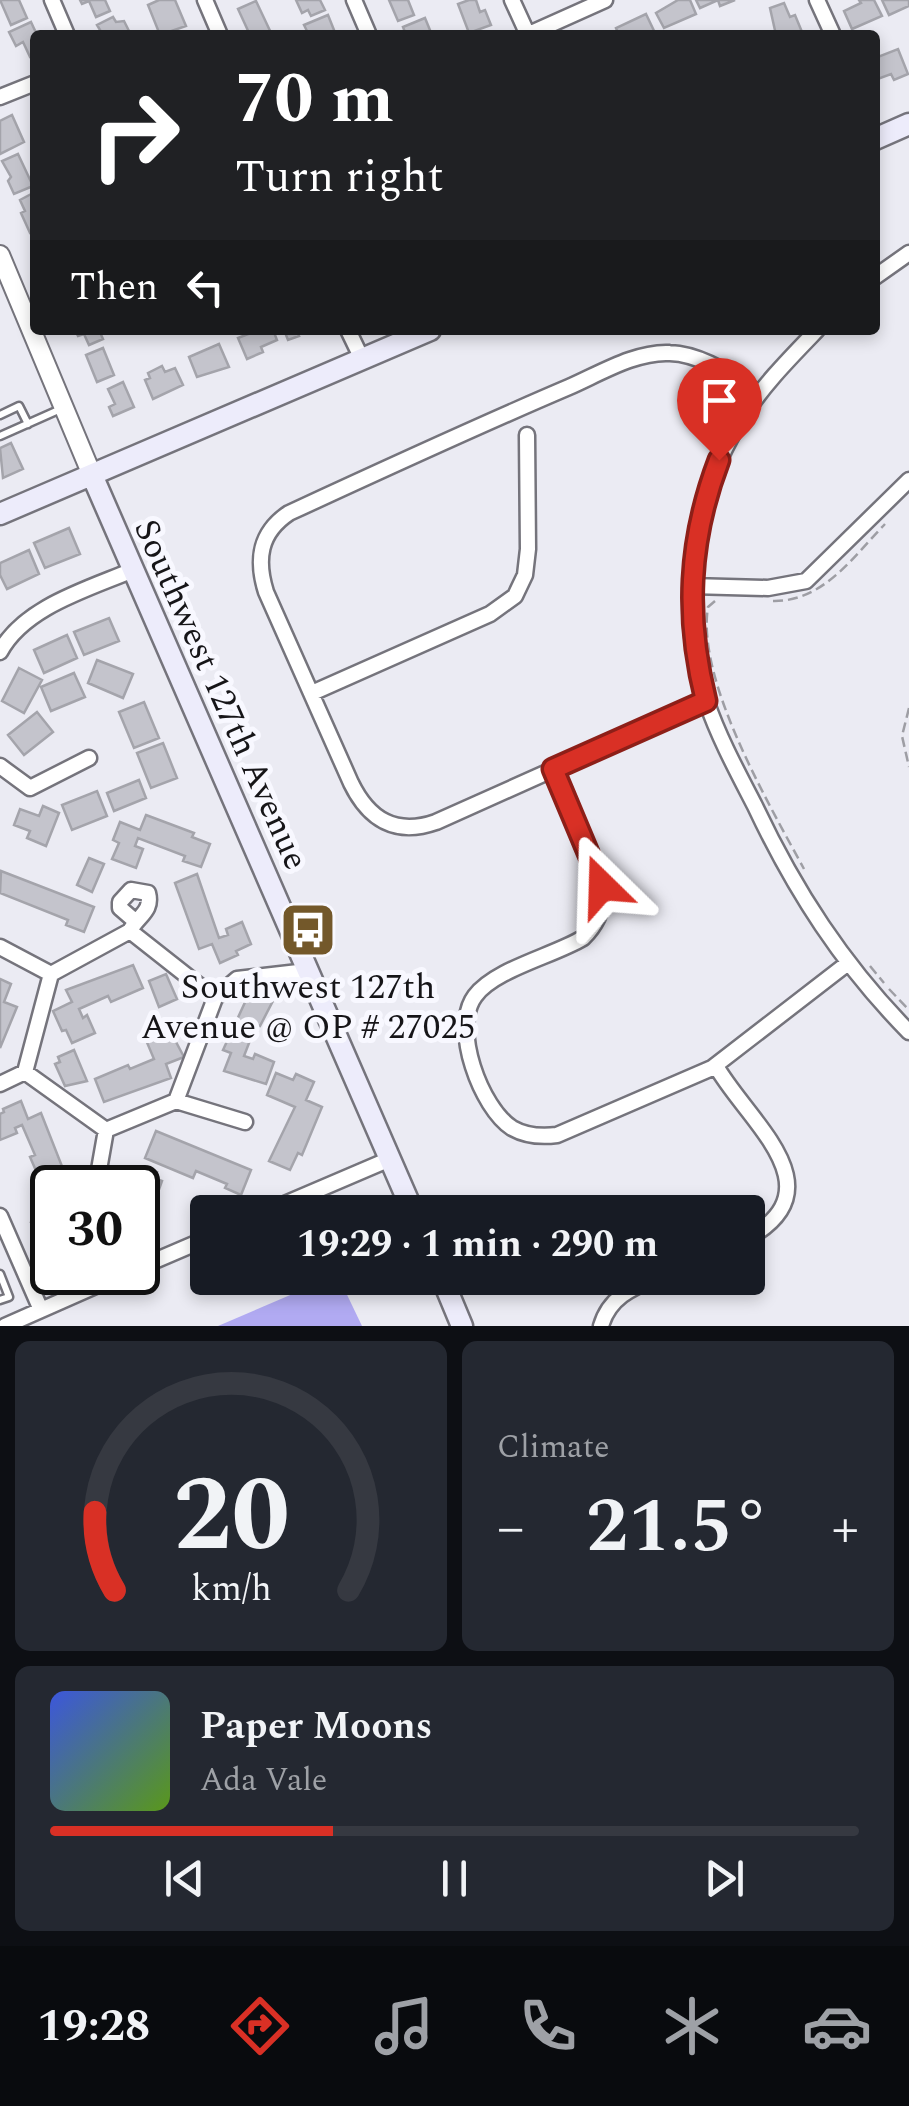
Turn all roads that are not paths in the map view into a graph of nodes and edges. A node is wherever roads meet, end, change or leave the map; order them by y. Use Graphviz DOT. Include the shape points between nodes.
graph roads {
  1 [pos="52,0"];
  2 [pos="204,0"];
  3 [pos="354,0"];
  4 [pos="512,0"];
  5 [pos="605,0"];
  6 [pos="817,0"];
  7 [pos="65,30"];
  8 [pos="218,30"];
  9 [pos="367,30"];
  10 [pos="525,30"];
  11 [pos="538,30"];
  12 [pos="831,30"];
  13 [pos="30,85"];
  14 [pos="0,97"];
  15 [pos="909,124"];
  16 [pos="880,135"];
  17 [pos="909,253"];
  18 [pos="0,255"];
  19 [pos="880,273"];
  20 [pos="30,327"];
  21 [pos="33,335"];
  22 [pos="350,335"];
  23 [pos="418,335"];
  24 [pos="812,335"];
  25 [pos="362,359"];
  26 [pos="759,394"];
  27 [pos="64,408"];
  28 [pos="0,415"];
  29 [pos="28,424"];
  30 [pos="528,435"];
  31 [pos="0,436"];
  32 [pos="92,476"];
  33 [pos="909,480"];
  34 [pos="0,513"];
  35 [pos="133,570"];
  36 [pos="690,586"];
  37 [pos="0,652"];
  38 [pos="312,693"];
  39 [pos="706,701"];
  40 [pos="89,758"];
  41 [pos="0,766"];
  42 [pos="553,769"];
  43 [pos="0,947"];
  44 [pos="854,960"];
  45 [pos="307,971"];
  46 [pos="51,974"];
  47 [pos="215,998"];
  48 [pos="909,1032"];
  49 [pos="716,1066"];
  50 [pos="25,1072"];
  51 [pos="0,1084"];
  52 [pos="176,1101"];
  53 [pos="245,1122"];
  54 [pos="106,1130"];
  55 [pos="390,1160"];
  56 [pos="99,1165"];
  57 [pos="307,1195"];
  58 [pos="406,1195"];
  59 [pos="0,1216"];
  60 [pos="765,1227"];
  61 [pos="190,1246"];
  62 [pos="160,1259"];
  63 [pos="0,1274"];
  64 [pos="76,1295"];
  65 [pos="449,1295"];
  66 [pos="621,1295"];
  67 [pos="0,1300"];
  68 [pos="42,1310"];
  69 [pos="603,1320"];
  70 [pos="5,1326"];
  71 [pos="462,1326"];
  1 -- 7 [label="street"];
  2 -- 8 [label="street"];
  3 -- 9 [label="street"];
  4 -- 10 [label="street"];
  5 -- 11 [label="street"];
  6 -- 12 [label="street"];
  13 -- 14 [label="street"];
  15 -- 16 [label="main road"];
  17 -- 19 [label="street"];
  18 -- 20 [label="street, Southwest 127th Avenue"];
  21 -- 27 [label="street, Southwest 127th Avenue"];
  22 -- 25 [label="street"];
  23 -- 25 [label="main road"];
  24 -- 26 [label="street"];
  25 -- 32 [label="main road"];
  26 -- 36 [label="street" via="708,488"];
  26 -- 38 [label="street" via="693,358 644,356 278,520 260,552 262,579"];
  27 -- 29 [label="lane"];
  27 -- 32 [label="street, Southwest 127th Avenue"];
  28 -- 29 [label="lane" via="19,406"];
  29 -- 31 [label="lane"];
  30 -- 38 [label="street" via="527,563 515,596 490,614"];
  32 -- 34 [label="main road"];
  32 -- 35 [label="main road, Southwest 127th Avenue"];
  33 -- 36 [label="street" via="806,581 768,588"];
  35 -- 37 [label="street" via="10,632"];
  35 -- 45 [label="main road, Southwest 127th Avenue"];
  36 -- 39 [label="street"];
  38 -- 42 [label="street" via="358,798 388,825 424,826"];
  39 -- 42 [label="street"];
  39 -- 44 [label="street" via="809,910"];
  40 -- 41 [label="street" via="30,788"];
  42 -- 49 [label="street" via="600,875 603,899 583,938 503,975 473,998 465,1038 496,1111 524,1134 556,1135"];
  43 -- 46 [label="street"];
  44 -- 48 [label="street"];
  44 -- 49 [label="street"];
  45 -- 47 [label="street" via="237,979"];
  45 -- 55 [label="main road, Southwest 127th Avenue"];
  46 -- 47 [label="street" via="133,926"];
  46 -- 50 [label="street"];
  47 -- 52 [label="street"];
  49 -- 60 [label="street" via="787,1175 783,1207"];
  50 -- 51 [label="street"];
  50 -- 54 [label="street"];
  52 -- 53 [label="street"];
  52 -- 54 [label="street"];
  54 -- 56 [label="street"];
  55 -- 57 [label="street"];
  55 -- 58 [label="main road, Southwest 127th Avenue"];
  59 -- 68 [label="street"];
  61 -- 62 [label="street"];
  63 -- 67 [label="lane" via="9,1297"];
  64 -- 68 [label="street"];
  65 -- 71 [label="main road"];
  66 -- 69 [label="street"];
  68 -- 70 [label="street"];
}
